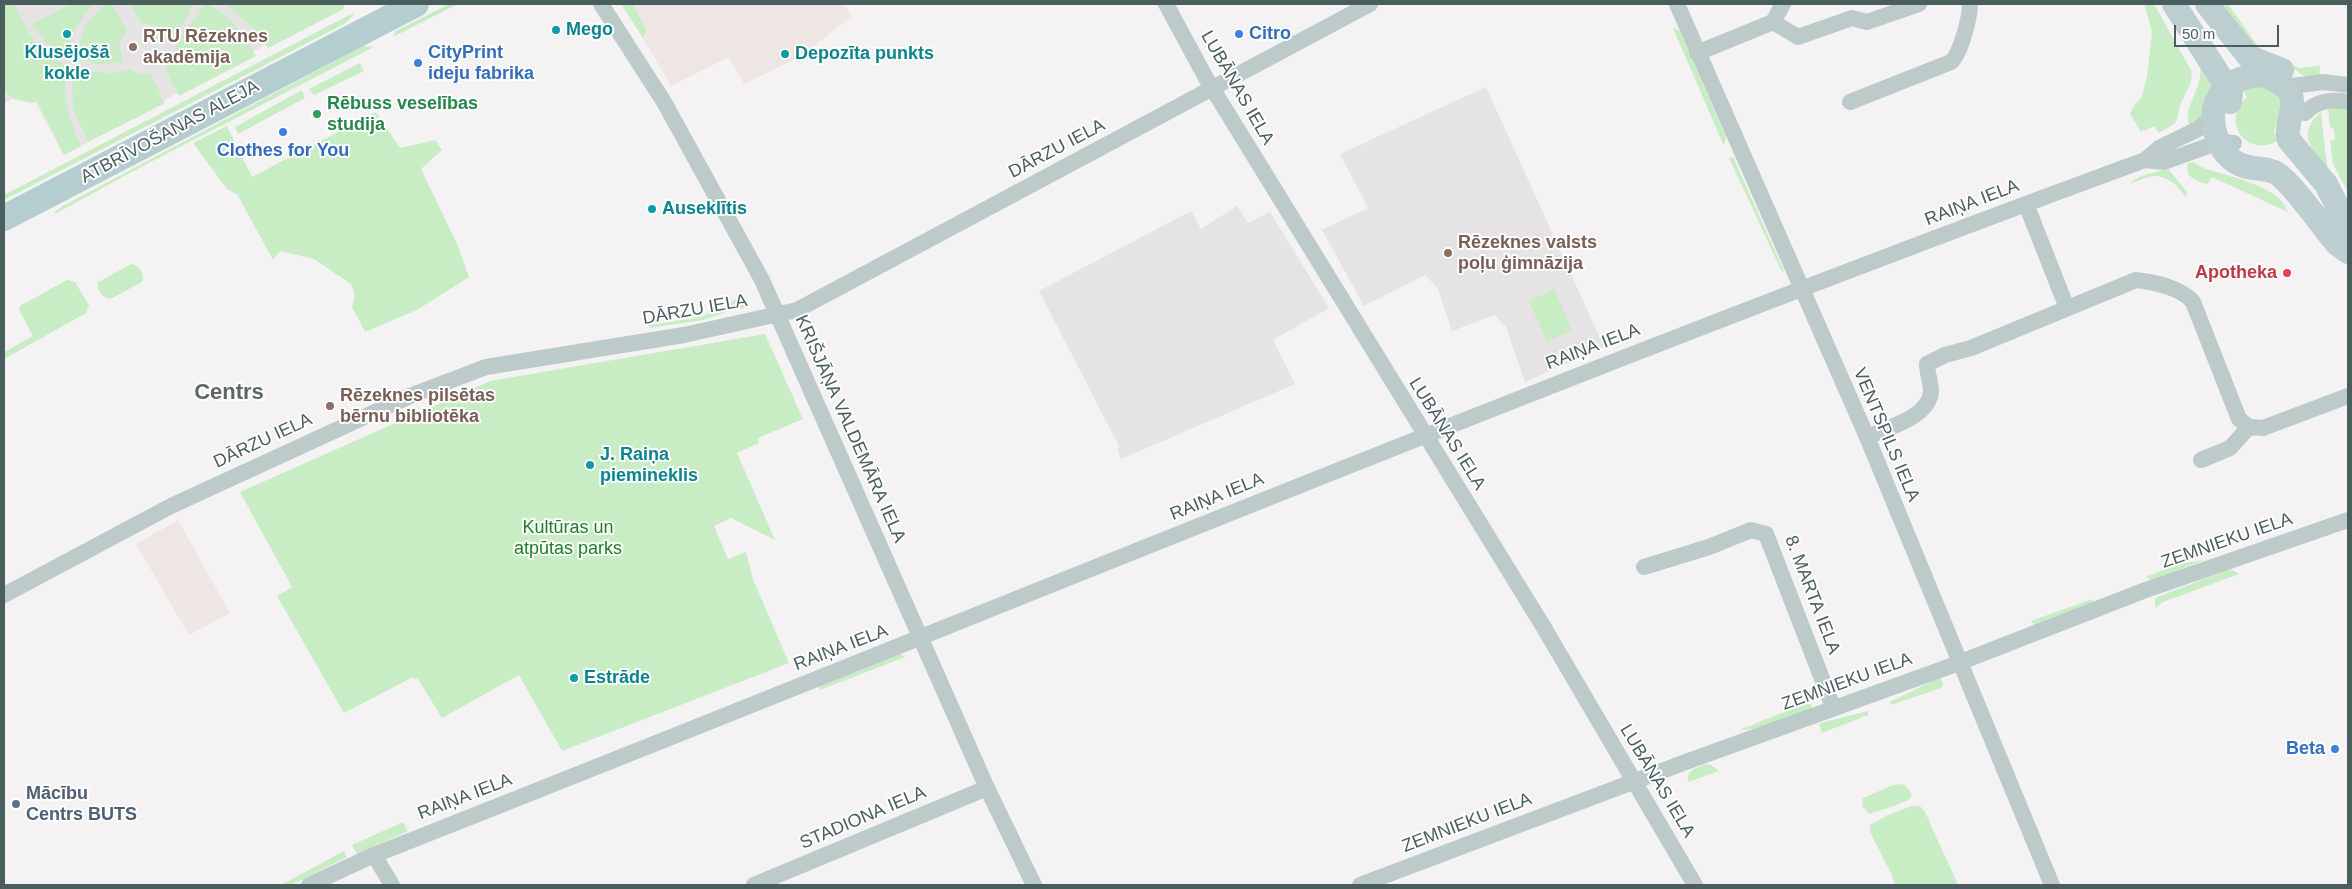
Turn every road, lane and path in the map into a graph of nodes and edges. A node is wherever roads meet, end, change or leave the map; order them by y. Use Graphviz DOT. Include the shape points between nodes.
graph roads {
  1 [pos="416,4"];
  2 [pos="601,4"];
  3 [pos="1166,4"];
  4 [pos="1370,4"];
  5 [pos="1677,4"];
  6 [pos="1783,4"];
  7 [pos="1919,4"];
  8 [pos="1970,4"];
  9 [pos="2174,4"];
  10 [pos="2194,4"];
  11 [pos="2207,4"];
  12 [pos="1773,22"];
  13 [pos="1697,53"];
  14 [pos="2236,82"];
  15 [pos="2348,85"];
  16 [pos="2292,86"];
  17 [pos="1212,88"];
  18 [pos="1850,102"];
  19 [pos="2348,102"];
  20 [pos="2306,114"];
  21 [pos="2214,116"];
  22 [pos="2226,142"];
  23 [pos="2284,150"];
  24 [pos="2146,160"];
  25 [pos="2026,204"];
  26 [pos="4,218"];
  27 [pos="2348,227"];
  28 [pos="2348,247"];
  29 [pos="2348,252"];
  30 [pos="1801,290"];
  31 [pos="2067,308"];
  32 [pos="777,315"];
  33 [pos="2348,396"];
  34 [pos="2249,427"];
  35 [pos="1424,436"];
  36 [pos="1867,437"];
  37 [pos="2201,460"];
  38 [pos="2348,520"];
  39 [pos="1644,567"];
  40 [pos="4,595"];
  41 [pos="921,638"];
  42 [pos="1958,662"];
  43 [pos="1834,707"];
  44 [pos="1634,781"];
  45 [pos="987,788"];
  46 [pos="374,854"];
  47 [pos="309,885"];
  48 [pos="392,885"];
  49 [pos="754,885"];
  50 [pos="1034,885"];
  51 [pos="1360,885"];
  52 [pos="1695,885"];
  53 [pos="2052,885"];
  1 -- 26 [label="main road, ATBRĪVOŠANAS ALEJA"];
  2 -- 32 [label="street, KRIŠJĀŅA VALDEMĀRA IELA" via="664,102 762,280"];
  3 -- 17 [label="street, LUBĀNAS IELA"];
  4 -- 17 [label="street, DĀRZU IELA"];
  5 -- 13 [label="street, VENTSPILS IELA"];
  6 -- 12 [label="street"];
  7 -- 12 [label="street" via="1867,22 1852,18 1798,37"];
  8 -- 18 [label="street" via="1957,56 1951,62"];
  9 -- 14 [label="main road"];
  10 -- 14 [label="main road" via="2230,59"];
  11 -- 16 [label="main road" via="2249,57 2289,74"];
  12 -- 13 [label="street"];
  13 -- 30 [label="street, VENTSPILS IELA"];
  14 -- 16 [label="main road" via="2266,76"];
  14 -- 21 [label="main road" via="2215,104"];
  14 -- 22 [label="main road" via="2227,109"];
  15 -- 16 [label="street" via="2323,82"];
  16 -- 20 [label="main road" via="2304,95"];
  16 -- 23 [label="main road" via="2293,106"];
  17 -- 32 [label="street, DĀRZU IELA" via="821,299"];
  17 -- 35 [label="street, LUBĀNAS IELA"];
  19 -- 20 [label="street" via="2324,101 2311,106"];
  20 -- 23 [label="main road" via="2302,129"];
  21 -- 22 [label="main road"];
  21 -- 24 [label="street, RAIŅA IELA" via="2198,129 2159,148"];
  22 -- 23 [label="main road" via="2254,156"];
  22 -- 24 [label="street, RAIŅA IELA" via="2164,162"];
  22 -- 29 [label="main road" via="2228,156 2240,165 2278,174 2336,244"];
  23 -- 27 [label="main road" via="2326,184"];
  23 -- 28 [label="main road"];
  24 -- 25 [label="street, RAIŅA IELA"];
  25 -- 30 [label="street, RAIŅA IELA"];
  25 -- 31 [label="street"];
  30 -- 35 [label="street, RAIŅA IELA" via="1556,382"];
  30 -- 36 [label="street, VENTSPILS IELA"];
  31 -- 34 [label="street" via="2136,280 2188,296 2239,418"];
  31 -- 36 [label="street" via="1927,364 1930,391 1926,406 1910,418"];
  32 -- 40 [label="street, DĀRZU IELA" via="486,367 410,396 171,506"];
  32 -- 41 [label="street, KRIŠJĀŅA VALDEMĀRA IELA"];
  33 -- 34 [label="street" via="2263,428"];
  34 -- 37 [label="street" via="2230,448"];
  35 -- 41 [label="street, RAIŅA IELA"];
  35 -- 44 [label="street, LUBĀNAS IELA" via="1541,622"];
  36 -- 42 [label="street, VENTSPILS IELA"];
  38 -- 42 [label="street, ZEMNIEKU IELA" via="2143,591"];
  39 -- 43 [label="street, 8. MARTA IELA" via="1751,530 1766,534"];
  41 -- 45 [label="street, KRIŠJĀŅA VALDEMĀRA IELA"];
  41 -- 46 [label="street, RAIŅA IELA"];
  42 -- 43 [label="street, ZEMNIEKU IELA"];
  42 -- 53 [label="street, VENTSPILS IELA"];
  43 -- 44 [label="street, ZEMNIEKU IELA"];
  44 -- 51 [label="street, ZEMNIEKU IELA"];
  44 -- 52 [label="street, LUBĀNAS IELA"];
  45 -- 49 [label="street, STADIONA IELA"];
  45 -- 50 [label="street, KRIŠJĀŅA VALDEMĀRA IELA"];
  46 -- 47 [label="street, RAIŅA IELA"];
  46 -- 48 [label="street"];
}
